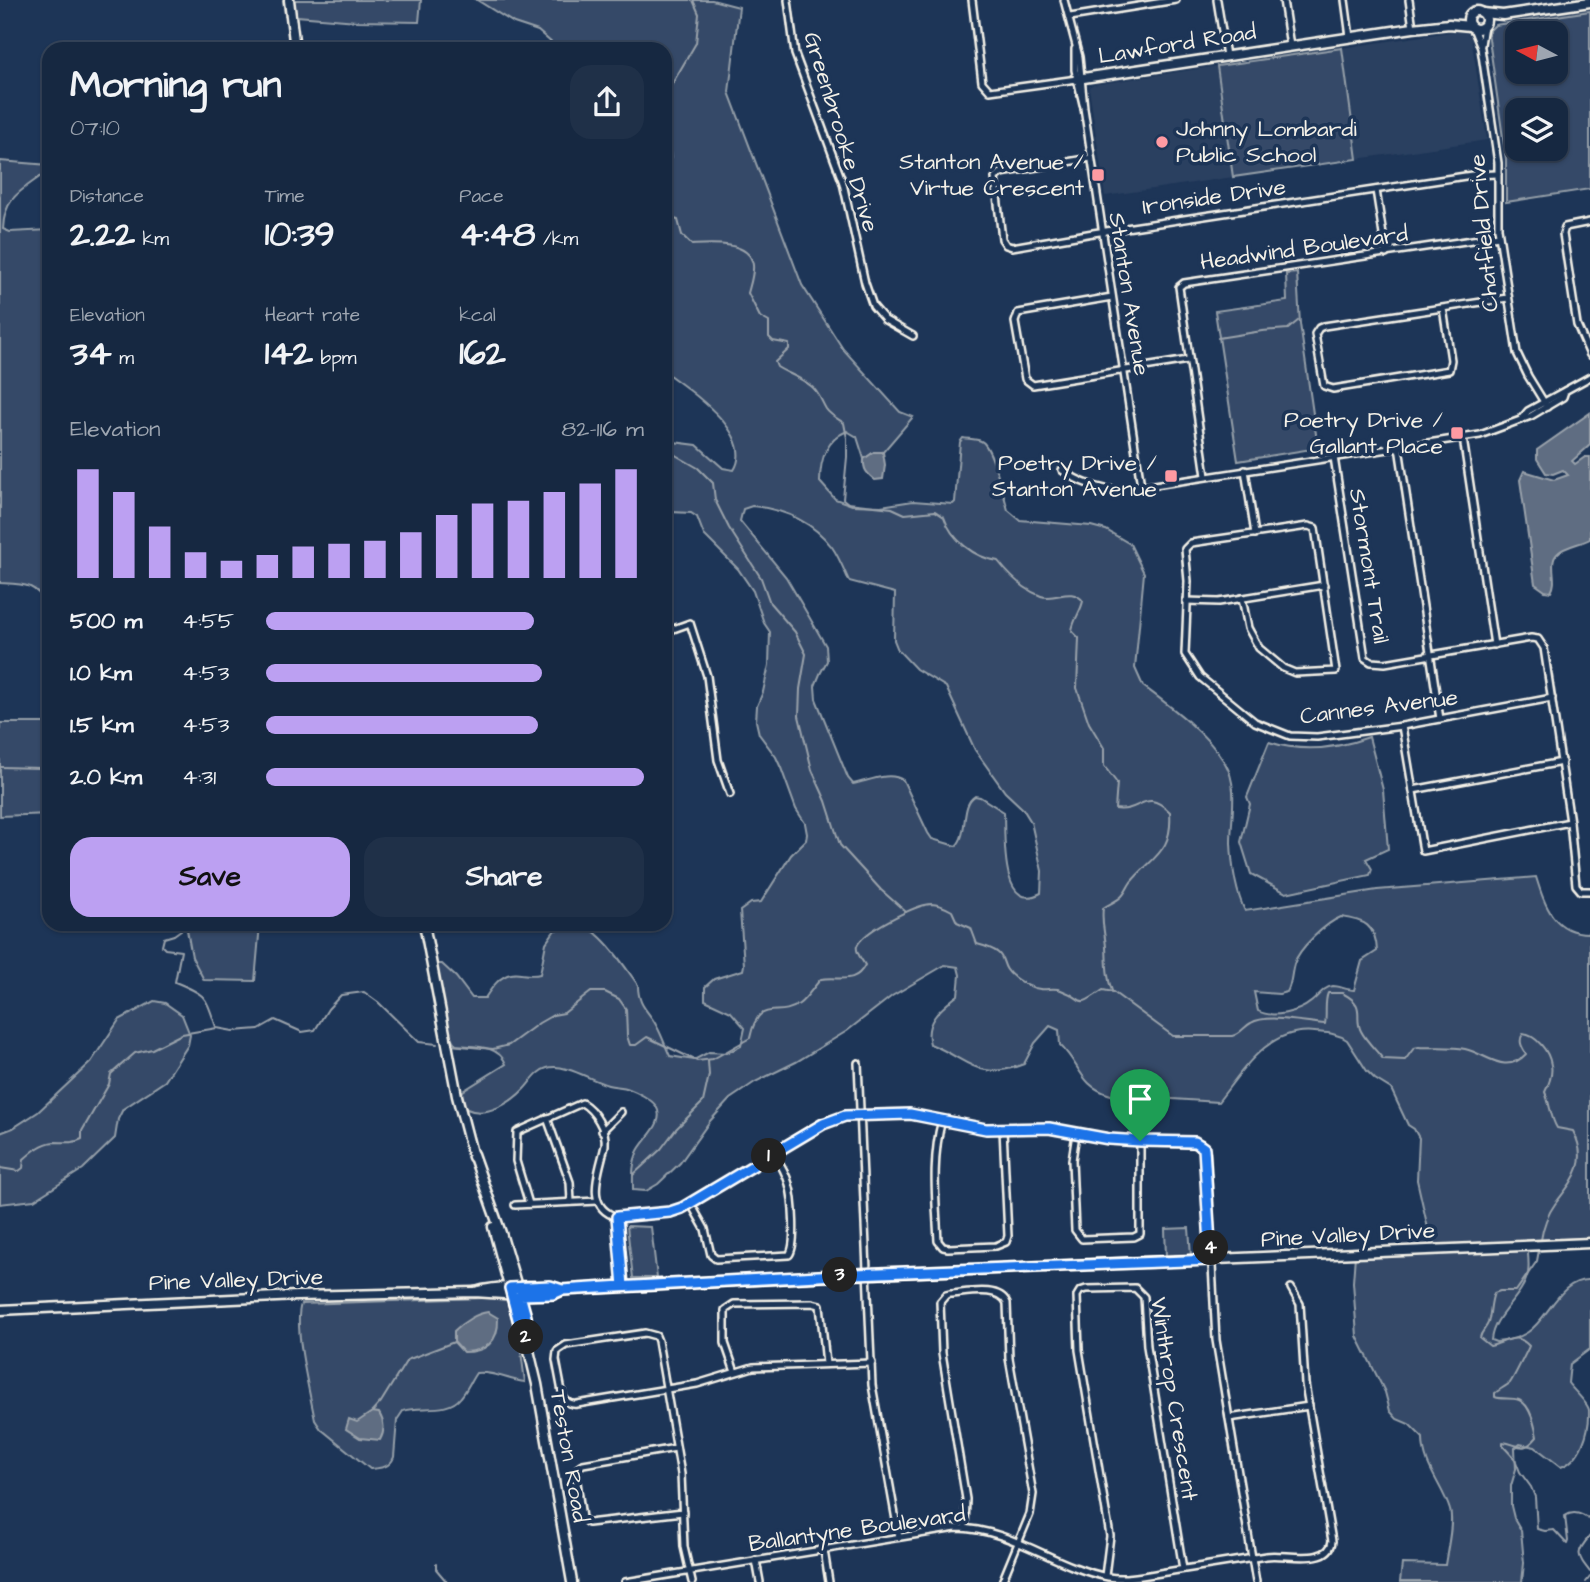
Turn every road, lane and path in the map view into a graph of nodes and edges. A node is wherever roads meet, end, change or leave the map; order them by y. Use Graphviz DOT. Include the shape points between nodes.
graph roads {
  1 [pos="289,0"];
  2 [pos="788,0"];
  3 [pos="971,0"];
  4 [pos="1064,0"];
  5 [pos="1175,0"];
  6 [pos="1217,0"];
  7 [pos="1283,0"];
  8 [pos="1345,0"];
  9 [pos="1409,0"];
  10 [pos="1474,0"];
  11 [pos="1590,2"];
  12 [pos="1483,13"];
  13 [pos="1470,14"];
  14 [pos="1503,15"];
  15 [pos="1070,17"];
  16 [pos="1449,24"];
  17 [pos="1484,25"];
  18 [pos="1471,27"];
  19 [pos="1413,29"];
  20 [pos="1350,37"];
  21 [pos="294,42"];
  22 [pos="1290,46"];
  23 [pos="1481,48"];
  24 [pos="1226,56"];
  25 [pos="1079,78"];
  26 [pos="1091,158"];
  27 [pos="1498,174"];
  28 [pos="1376,190"];
  29 [pos="1590,222"];
  30 [pos="1102,231"];
  31 [pos="1499,236"];
  32 [pos="1386,254"];
  33 [pos="1112,297"];
  34 [pos="1508,298"];
  35 [pos="1443,308"];
  36 [pos="913,336"];
  37 [pos="1590,355"];
  38 [pos="1188,360"];
  39 [pos="1123,370"];
  40 [pos="1590,377"];
  41 [pos="1545,404"];
  42 [pos="1463,438"];
  43 [pos="1399,447"];
  44 [pos="1334,457"];
  45 [pos="1062,470"];
  46 [pos="1245,470"];
  47 [pos="1206,475"];
  48 [pos="1141,486"];
  49 [pos="1255,534"];
  50 [pos="1324,585"];
  51 [pos="1242,598"];
  52 [pos="1186,601"];
  53 [pos="672,629"];
  54 [pos="1494,645"];
  55 [pos="1430,656"];
  56 [pos="1552,698"];
  57 [pos="1440,719"];
  58 [pos="1402,726"];
  59 [pos="1562,762"];
  60 [pos="1413,790"];
  61 [pos="730,794"];
  62 [pos="1570,822"];
  63 [pos="1590,891"];
  64 [pos="425,931"];
  65 [pos="858,1063"];
  66 [pos="621,1112"];
  67 [pos="860,1116"];
  68 [pos="547,1118"];
  69 [pos="942,1120"];
  70 [pos="1003,1129"];
  71 [pos="602,1131"];
  72 [pos="1076,1134"];
  73 [pos="1140,1141"];
  74 [pos="774,1154"];
  75 [pos="598,1201"];
  76 [pos="571,1202"];
  77 [pos="529,1204"];
  78 [pos="691,1204"];
  79 [pos="515,1205"];
  80 [pos="617,1217"];
  81 [pos="1590,1243"];
  82 [pos="1211,1260"];
  83 [pos="868,1274"];
  84 [pos="623,1286"];
  85 [pos="1291,1288"];
  86 [pos="515,1291"];
  87 [pos="0,1310"];
  88 [pos="872,1363"];
  89 [pos="827,1364"];
  90 [pos="735,1372"];
  91 [pos="666,1389"];
  92 [pos="1309,1406"];
  93 [pos="1229,1418"];
  94 [pos="676,1448"];
  95 [pos="683,1512"];
  96 [pos="965,1528"];
  97 [pos="899,1536"];
  98 [pos="1018,1542"];
  99 [pos="824,1549"];
  100 [pos="1252,1558"];
  101 [pos="756,1560"];
  102 [pos="1183,1569"];
  103 [pos="690,1571"];
  104 [pos="1149,1574"];
  105 [pos="1105,1576"];
  106 [pos="572,1582"];
  107 [pos="625,1582"];
  108 [pos="692,1582"];
  109 [pos="760,1582"];
  110 [pos="829,1582"];
  111 [pos="1002,1582"];
  112 [pos="1150,1582"];
  113 [pos="1256,1582"];
  1 -- 21 [label="street"];
  2 -- 36 [label="street, Greenbrooke Drive" via="795,54 843,183 873,306 885,320"];
  3 -- 25 [label="street" via="982,82 990,91"];
  4 -- 15 [label="street, Stanton Avenue"];
  5 -- 15 [label="street"];
  6 -- 24 [label="street"];
  7 -- 22 [label="street"];
  8 -- 20 [label="street"];
  9 -- 19 [label="street"];
  10 -- 12 [label="street"];
  10 -- 13 [label="street"];
  11 -- 14 [label="street"];
  12 -- 13 [label="street" via="1476,10"];
  12 -- 14 [label="street"];
  12 -- 17 [label="street"];
  13 -- 16 [label="street, Lawford Road"];
  13 -- 18 [label="street"];
  14 -- 17 [label="street"];
  15 -- 25 [label="street, Stanton Avenue"];
  16 -- 18 [label="street, Lawford Road"];
  16 -- 19 [label="street, Lawford Road"];
  17 -- 18 [label="street"];
  17 -- 23 [label="street, Chatfield Drive"];
  18 -- 23 [label="street, Chatfield Drive"];
  19 -- 20 [label="street, Lawford Road"];
  20 -- 22 [label="street, Lawford Road"];
  22 -- 24 [label="street, Lawford Road"];
  23 -- 27 [label="street, Chatfield Drive"];
  24 -- 25 [label="street, Lawford Road"];
  25 -- 26 [label="street, Stanton Avenue"];
  26 -- 30 [label="street, Stanton Avenue"];
  26 -- 30 [label="street, Ironside Drive" via="1001,173 994,186 1002,239 1009,247"];
  27 -- 28 [label="street, Ironside Drive"];
  27 -- 31 [label="street, Chatfield Drive"];
  28 -- 30 [label="street, Ironside Drive"];
  28 -- 32 [label="street"];
  29 -- 37 [label="street" via="1566,227 1563,234 1577,325"];
  30 -- 33 [label="street, Stanton Avenue"];
  31 -- 32 [label="street, Headwind Boulevard"];
  31 -- 34 [label="street, Chatfield Drive"];
  32 -- 38 [label="street, Headwind Boulevard" via="1184,283 1178,292"];
  33 -- 39 [label="street, Stanton Avenue"];
  33 -- 39 [label="street" via="1023,310 1015,322 1028,383"];
  34 -- 35 [label="street"];
  34 -- 41 [label="street, Chatfield Drive" via="1517,353"];
  35 -- 35 [label="street" via="1319,328 1315,334 1324,386 1333,389 1449,370"];
  38 -- 39 [label="street"];
  38 -- 47 [label="street, Headwind Boulevard"];
  39 -- 48 [label="street, Stanton Avenue"];
  40 -- 41 [label="street"];
  41 -- 42 [label="street" via="1531,416"];
  42 -- 43 [label="street"];
  42 -- 54 [label="street"];
  43 -- 44 [label="street"];
  43 -- 55 [label="street"];
  44 -- 46 [label="street"];
  44 -- 55 [label="street, Stormont Trail" via="1365,658 1385,663"];
  45 -- 48 [label="street" via="1104,489"];
  46 -- 47 [label="street"];
  46 -- 49 [label="street"];
  47 -- 48 [label="street"];
  49 -- 50 [label="street, Cannes Avenue" via="1315,528"];
  49 -- 52 [label="street, Cannes Avenue" via="1191,543 1185,549"];
  50 -- 51 [label="street"];
  50 -- 51 [label="street" via="1336,671 1295,673 1283,668 1259,648 1248,628"];
  51 -- 52 [label="street"];
  52 -- 58 [label="street, Cannes Avenue" via="1185,654 1200,677 1255,722 1290,736 1317,737"];
  53 -- 61 [label="street" via="690,623 707,676 718,756"];
  54 -- 55 [label="street, Stormont Trail"];
  54 -- 56 [label="street, Stormont Trail" via="1538,639 1544,648"];
  55 -- 57 [label="street"];
  56 -- 57 [label="street, Cannes Avenue"];
  56 -- 59 [label="street, Stormont Trail"];
  57 -- 58 [label="street, Cannes Avenue"];
  58 -- 60 [label="street"];
  59 -- 60 [label="street"];
  59 -- 62 [label="street, Stormont Trail"];
  60 -- 62 [label="street" via="1423,851"];
  62 -- 63 [label="street, Stormont Trail" via="1576,885 1581,891"];
  64 -- 86 [label="street, Teston Road" via="457,1096"];
  65 -- 67 [label="street"];
  66 -- 71 [label="street"];
  67 -- 69 [label="street" via="910,1114"];
  67 -- 74 [label="street" via="830,1120"];
  67 -- 83 [label="street"];
  68 -- 71 [label="street" via="582,1103 593,1111"];
  68 -- 76 [label="street" via="570,1182"];
  68 -- 77 [label="street" via="516,1134 516,1161"];
  69 -- 70 [label="street"];
  69 -- 70 [label="street" via="935,1152 938,1236 940,1244 948,1248 1006,1242"];
  70 -- 72 [label="street" via="1043,1127"];
  71 -- 75 [label="street" via="606,1141 596,1178"];
  72 -- 73 [label="street"];
  72 -- 73 [label="street" via="1072,1160 1075,1230 1086,1239 1140,1234"];
  73 -- 82 [label="street" via="1195,1142 1204,1148"];
  74 -- 78 [label="street"];
  74 -- 78 [label="street" via="791,1191 793,1247 789,1255 714,1258"];
  75 -- 76 [label="street"];
  75 -- 80 [label="street" via="608,1214"];
  76 -- 77 [label="street"];
  77 -- 79 [label="street"];
  78 -- 80 [label="street" via="670,1212"];
  80 -- 84 [label="street"];
  81 -- 82 [label="street, Pine Valley Drive"];
  82 -- 83 [label="street, Pine Valley Drive"];
  82 -- 93 [label="street" via="1216,1340"];
  83 -- 84 [label="street, Pine Valley Drive"];
  83 -- 88 [label="street"];
  84 -- 86 [label="street, Pine Valley Drive"];
  85 -- 92 [label="street" via="1300,1307"];
  86 -- 87 [label="street, Pine Valley Drive"];
  86 -- 106 [label="street, Teston Road" via="526,1317 526,1338"];
  88 -- 89 [label="street"];
  88 -- 97 [label="street" via="873,1396"];
  89 -- 90 [label="street" via="757,1366"];
  89 -- 90 [label="street" via="820,1305 734,1304 725,1310 724,1331"];
  90 -- 91 [label="street"];
  91 -- 91 [label="street" via="653,1334 566,1345 558,1351 563,1397 570,1404"];
  91 -- 94 [label="street"];
  92 -- 93 [label="street"];
  92 -- 100 [label="street, Ballantyne Boulevard" via="1332,1546 1325,1554 1312,1557 1278,1554"];
  93 -- 100 [label="street"];
  94 -- 95 [label="street"];
  94 -- 95 [label="street" via="583,1464 576,1475 582,1518 588,1523"];
  95 -- 103 [label="street"];
  96 -- 97 [label="street, Ballantyne Boulevard"];
  96 -- 98 [label="street, Ballantyne Boulevard"];
  96 -- 98 [label="street" via="966,1499 942,1353 940,1302 950,1294 996,1292 1007,1303 1009,1358 1032,1489 1030,1514"];
  97 -- 99 [label="street, Ballantyne Boulevard"];
  98 -- 105 [label="street, Ballantyne Boulevard"];
  98 -- 111 [label="street"];
  99 -- 101 [label="street, Ballantyne Boulevard"];
  99 -- 110 [label="street"];
  100 -- 102 [label="street, Ballantyne Boulevard"];
  100 -- 113 [label="street"];
  101 -- 103 [label="street, Ballantyne Boulevard"];
  101 -- 109 [label="street"];
  102 -- 104 [label="street, Ballantyne Boulevard"];
  102 -- 105 [label="street, Winthrop Crescent" via="1147,1346 1144,1297 1135,1288 1086,1289 1077,1296 1078,1339 1110,1536"];
  103 -- 107 [label="street, Ballantyne Boulevard"];
  103 -- 108 [label="street"];
  104 -- 105 [label="street, Ballantyne Boulevard"];
  104 -- 112 [label="street"];
}
